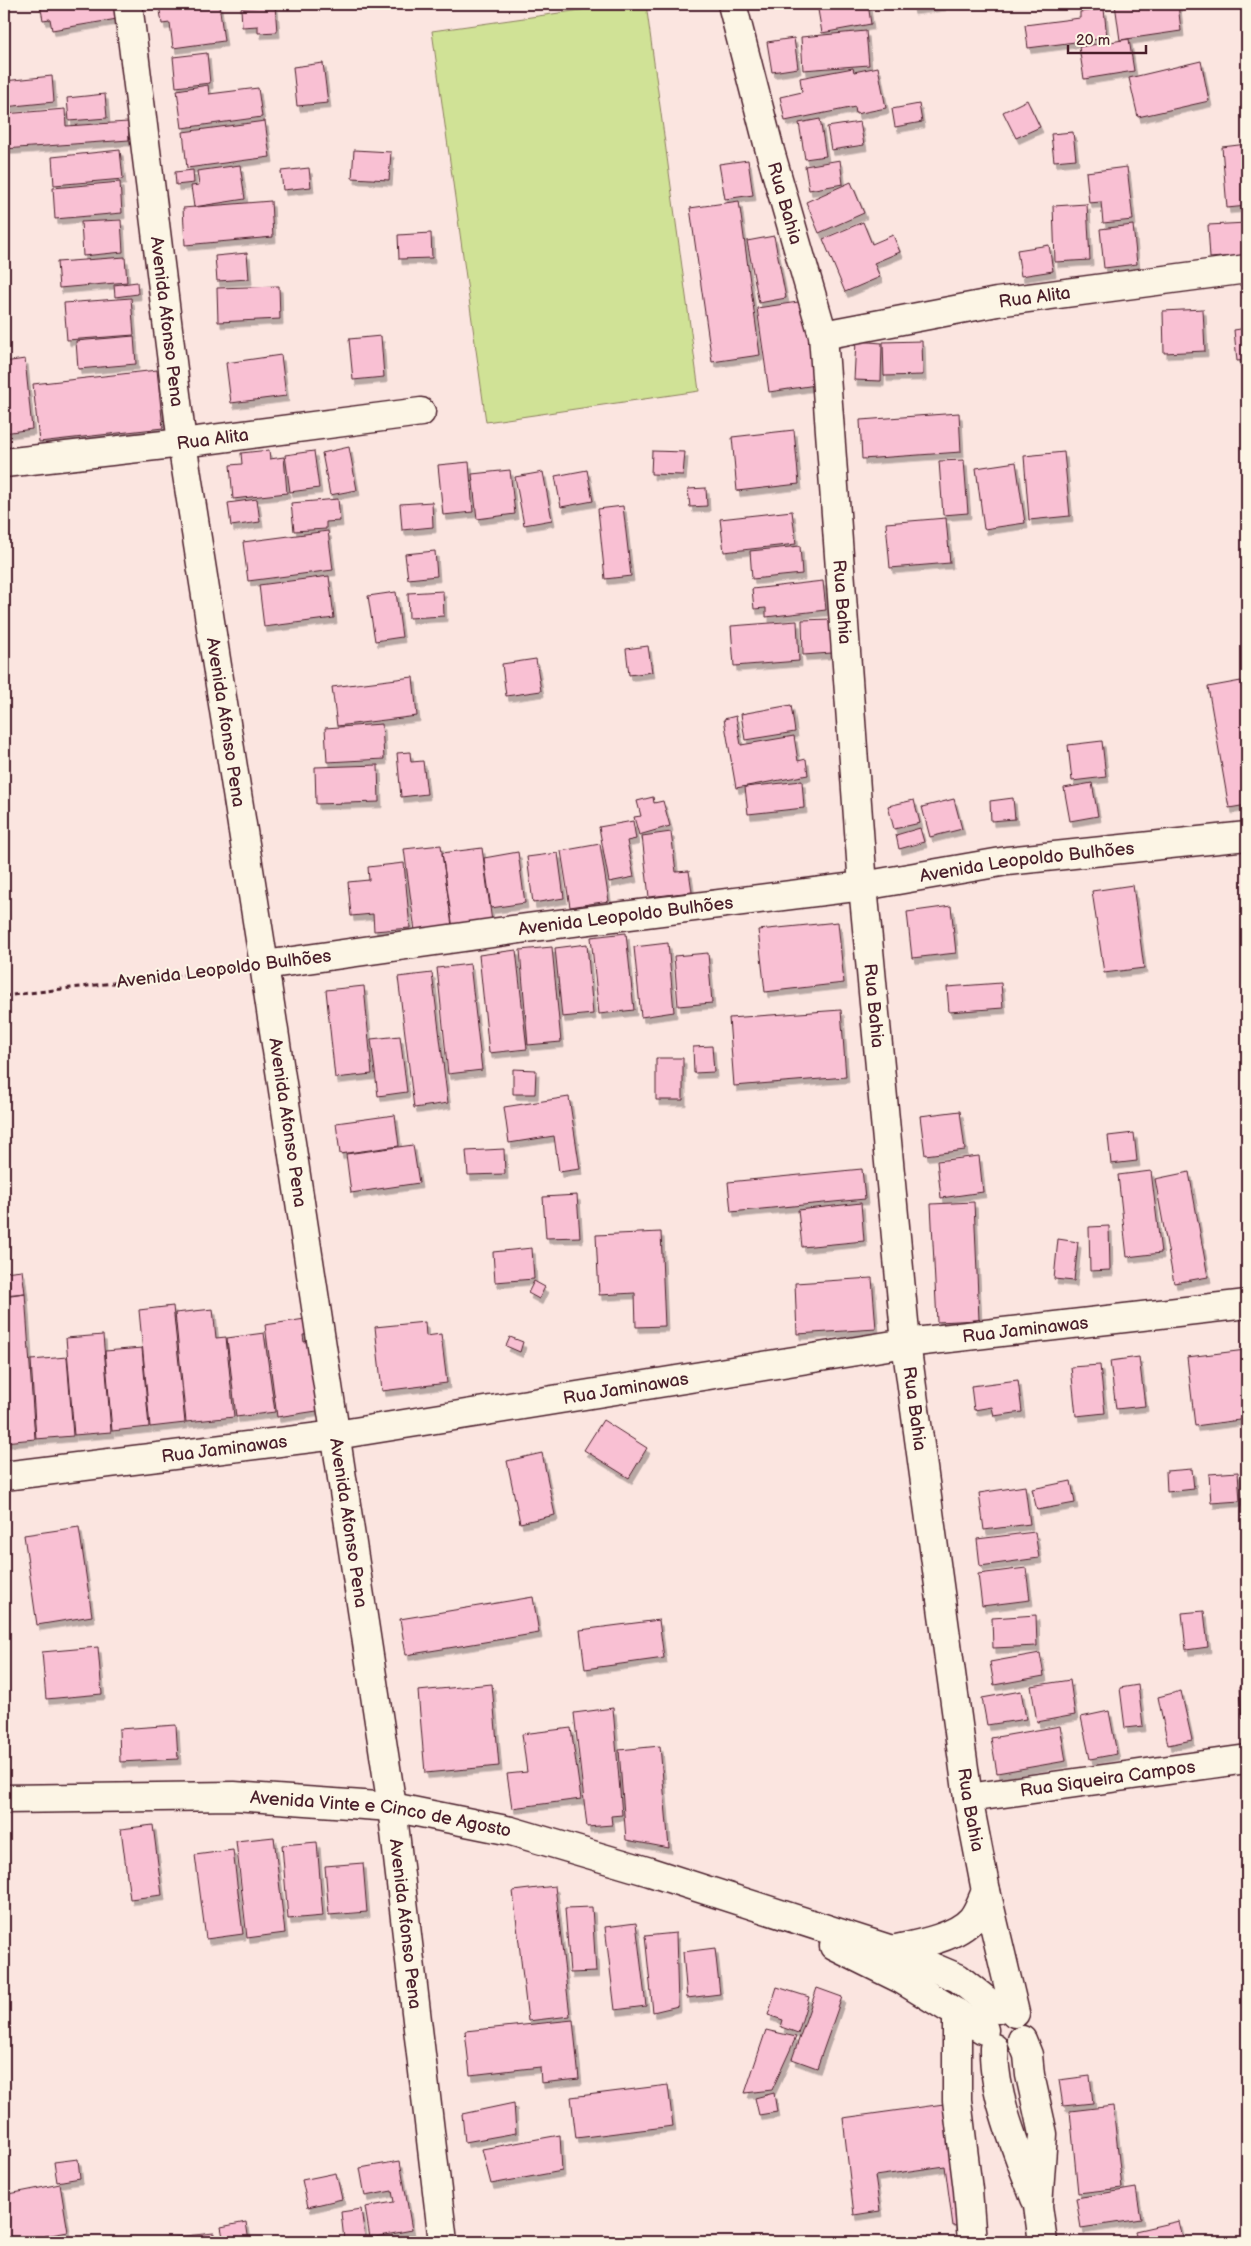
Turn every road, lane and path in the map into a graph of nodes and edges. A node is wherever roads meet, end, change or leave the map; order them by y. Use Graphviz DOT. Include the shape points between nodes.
graph roads {
  1 [pos="128,4"];
  2 [pos="732,4"];
  3 [pos="1247,269"];
  4 [pos="823,335"];
  5 [pos="420,412"];
  6 [pos="182,443"];
  7 [pos="4,463"];
  8 [pos="1247,836"];
  9 [pos="863,886"];
  10 [pos="264,965"];
  11 [pos="4,996"];
  12 [pos="1247,1304"];
  13 [pos="906,1342"];
  14 [pos="336,1435"];
  15 [pos="4,1476"];
  16 [pos="1247,1759"];
  17 [pos="968,1798"];
  18 [pos="4,1799"];
  19 [pos="392,1807"];
  20 [pos="986,1891"];
  21 [pos="745,1902"];
  22 [pos="892,1950"];
  23 [pos="957,2013"];
  24 [pos="997,2025"];
  25 [pos="1038,2206"];
  26 [pos="443,2242"];
  27 [pos="972,2242"];
  28 [pos="1043,2242"];
  1 -- 6 [label="street, Avenida Afonso Pena"];
  2 -- 4 [label="street, Rua Bahia"];
  3 -- 4 [label="street, Rua Alita" via="997,302"];
  4 -- 9 [label="street, Rua Bahia"];
  5 -- 6 [label="street, Rua Alita"];
  6 -- 7 [label="street, Rua Alita"];
  6 -- 10 [label="street, Avenida Afonso Pena"];
  8 -- 9 [label="street, Avenida Leopoldo Bulhões" via="1007,861"];
  9 -- 10 [label="street, Avenida Leopoldo Bulhões"];
  9 -- 13 [label="street, Rua Bahia"];
  10 -- 11 [label="path, Avenida Leopoldo Bulhões"];
  10 -- 14 [label="street, Avenida Afonso Pena"];
  12 -- 13 [label="street, Rua Jaminawas"];
  13 -- 14 [label="street, Rua Jaminawas"];
  13 -- 17 [label="street, Rua Bahia"];
  14 -- 15 [label="street, Rua Jaminawas"];
  14 -- 19 [label="street, Avenida Afonso Pena"];
  16 -- 17 [label="street, Rua Siqueira Campos"];
  17 -- 20 [label="street, Rua Bahia"];
  18 -- 19 [label="street, Avenida Vinte e Cinco de Agosto" via="234,1796"];
  19 -- 21 [label="street, Avenida Vinte e Cinco de Agosto" via="510,1830"];
  19 -- 26 [label="street, Avenida Afonso Pena"];
  20 -- 22 [label="street" via="972,1920 948,1935"];
  20 -- 24 [label="street, Rua Bahia"];
  21 -- 22 [label="street, Avenida Vinte e Cinco de Agosto"];
  21 -- 23 [label="street, Avenida Vinte e Cinco de Agosto" via="901,1979"];
  22 -- 24 [label="street, Avenida Vinte e Cinco de Agosto" via="958,1978"];
  23 -- 24 [label="street, Avenida Vinte e Cinco de Agosto"];
  23 -- 27 [label="street" via="957,2100"];
  24 -- 25 [label="street" via="994,2061 1009,2130"];
  24 -- 25 [label="street" via="1022,2020 1024,2025 1022,2040 1028,2055 1043,2134"];
  25 -- 28 [label="street"];
}
